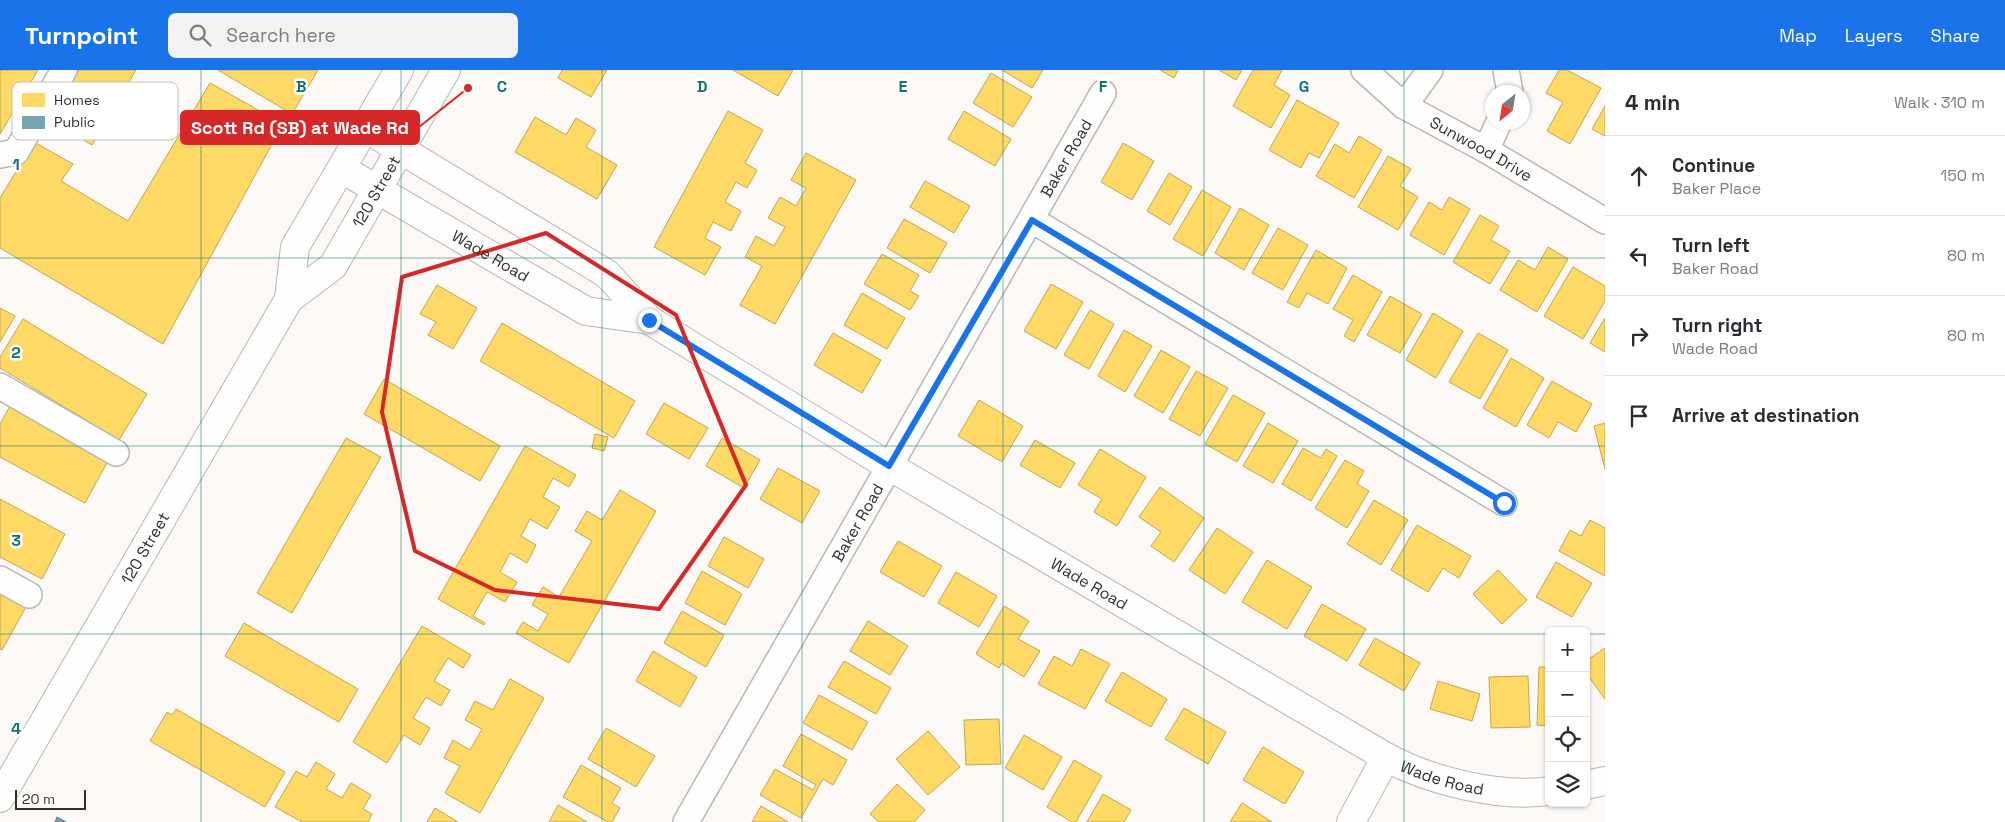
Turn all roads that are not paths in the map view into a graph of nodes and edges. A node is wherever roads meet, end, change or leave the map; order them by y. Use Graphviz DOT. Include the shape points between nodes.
graph roads {
  1 [pos="64,70"];
  2 [pos="399,70"];
  3 [pos="446,70"];
  4 [pos="1364,70"];
  5 [pos="1430,70"];
  6 [pos="1506,70"];
  7 [pos="57,82"];
  8 [pos="1509,85"];
  9 [pos="1103,93"];
  10 [pos="1404,106"];
  11 [pos="365,128"];
  12 [pos="1495,130"];
  13 [pos="23,140"];
  14 [pos="401,149"];
  15 [pos="1486,150"];
  16 [pos="0,155"];
  17 [pos="342,168"];
  18 [pos="378,189"];
  19 [pos="1032,220"];
  20 [pos="1605,221"];
  21 [pos="289,299"];
  22 [pos="649,320"];
  23 [pos="0,386"];
  24 [pos="116,453"];
  25 [pos="889,466"];
  26 [pos="1504,503"];
  27 [pos="0,579"];
  28 [pos="29,595"];
  29 [pos="1386,757"];
  30 [pos="1605,781"];
  31 [pos="1590,784"];
  32 [pos="1545,792"];
  33 [pos="0,798"];
  34 [pos="686,822"];
  35 [pos="1351,822"];
  1 -- 7 [label="street"];
  2 -- 11 [label="street, 120 Street"];
  3 -- 14 [label="street, 120 Street"];
  4 -- 10 [label="street, Sunwood Drive"];
  5 -- 10 [label="street"];
  6 -- 8 [label="street"];
  9 -- 19 [label="street, Baker Road"];
  10 -- 15 [label="street, Sunwood Drive"];
  11 -- 14 [label="street, Wade Road"];
  11 -- 17 [label="street, 120 Street"];
  12 -- 15 [label="street"];
  13 -- 16 [label="street" via="16,152"];
  14 -- 18 [label="street, 120 Street"];
  14 -- 22 [label="street, Wade Road" via="607,274"];
  15 -- 20 [label="street, Sunwood Drive"];
  17 -- 18 [label="street, Wade Road"];
  17 -- 21 [label="street, 120 Street" via="295,247"];
  18 -- 21 [label="street, 120 Street" via="333,266"];
  18 -- 22 [label="street, Wade Road" via="586,311"];
  19 -- 25 [label="street, Baker Road"];
  19 -- 26 [label="street"];
  21 -- 33 [label="street, 120 Street"];
  22 -- 25 [label="street, Wade Road"];
  23 -- 24 [label="street"];
  25 -- 29 [label="street, Wade Road"];
  25 -- 34 [label="street, Baker Road"];
  27 -- 28 [label="street"];
  29 -- 32 [label="street, Wade Road" via="1405,767 1471,788"];
  29 -- 35 [label="street"];
  30 -- 31 [label="street"];
}
